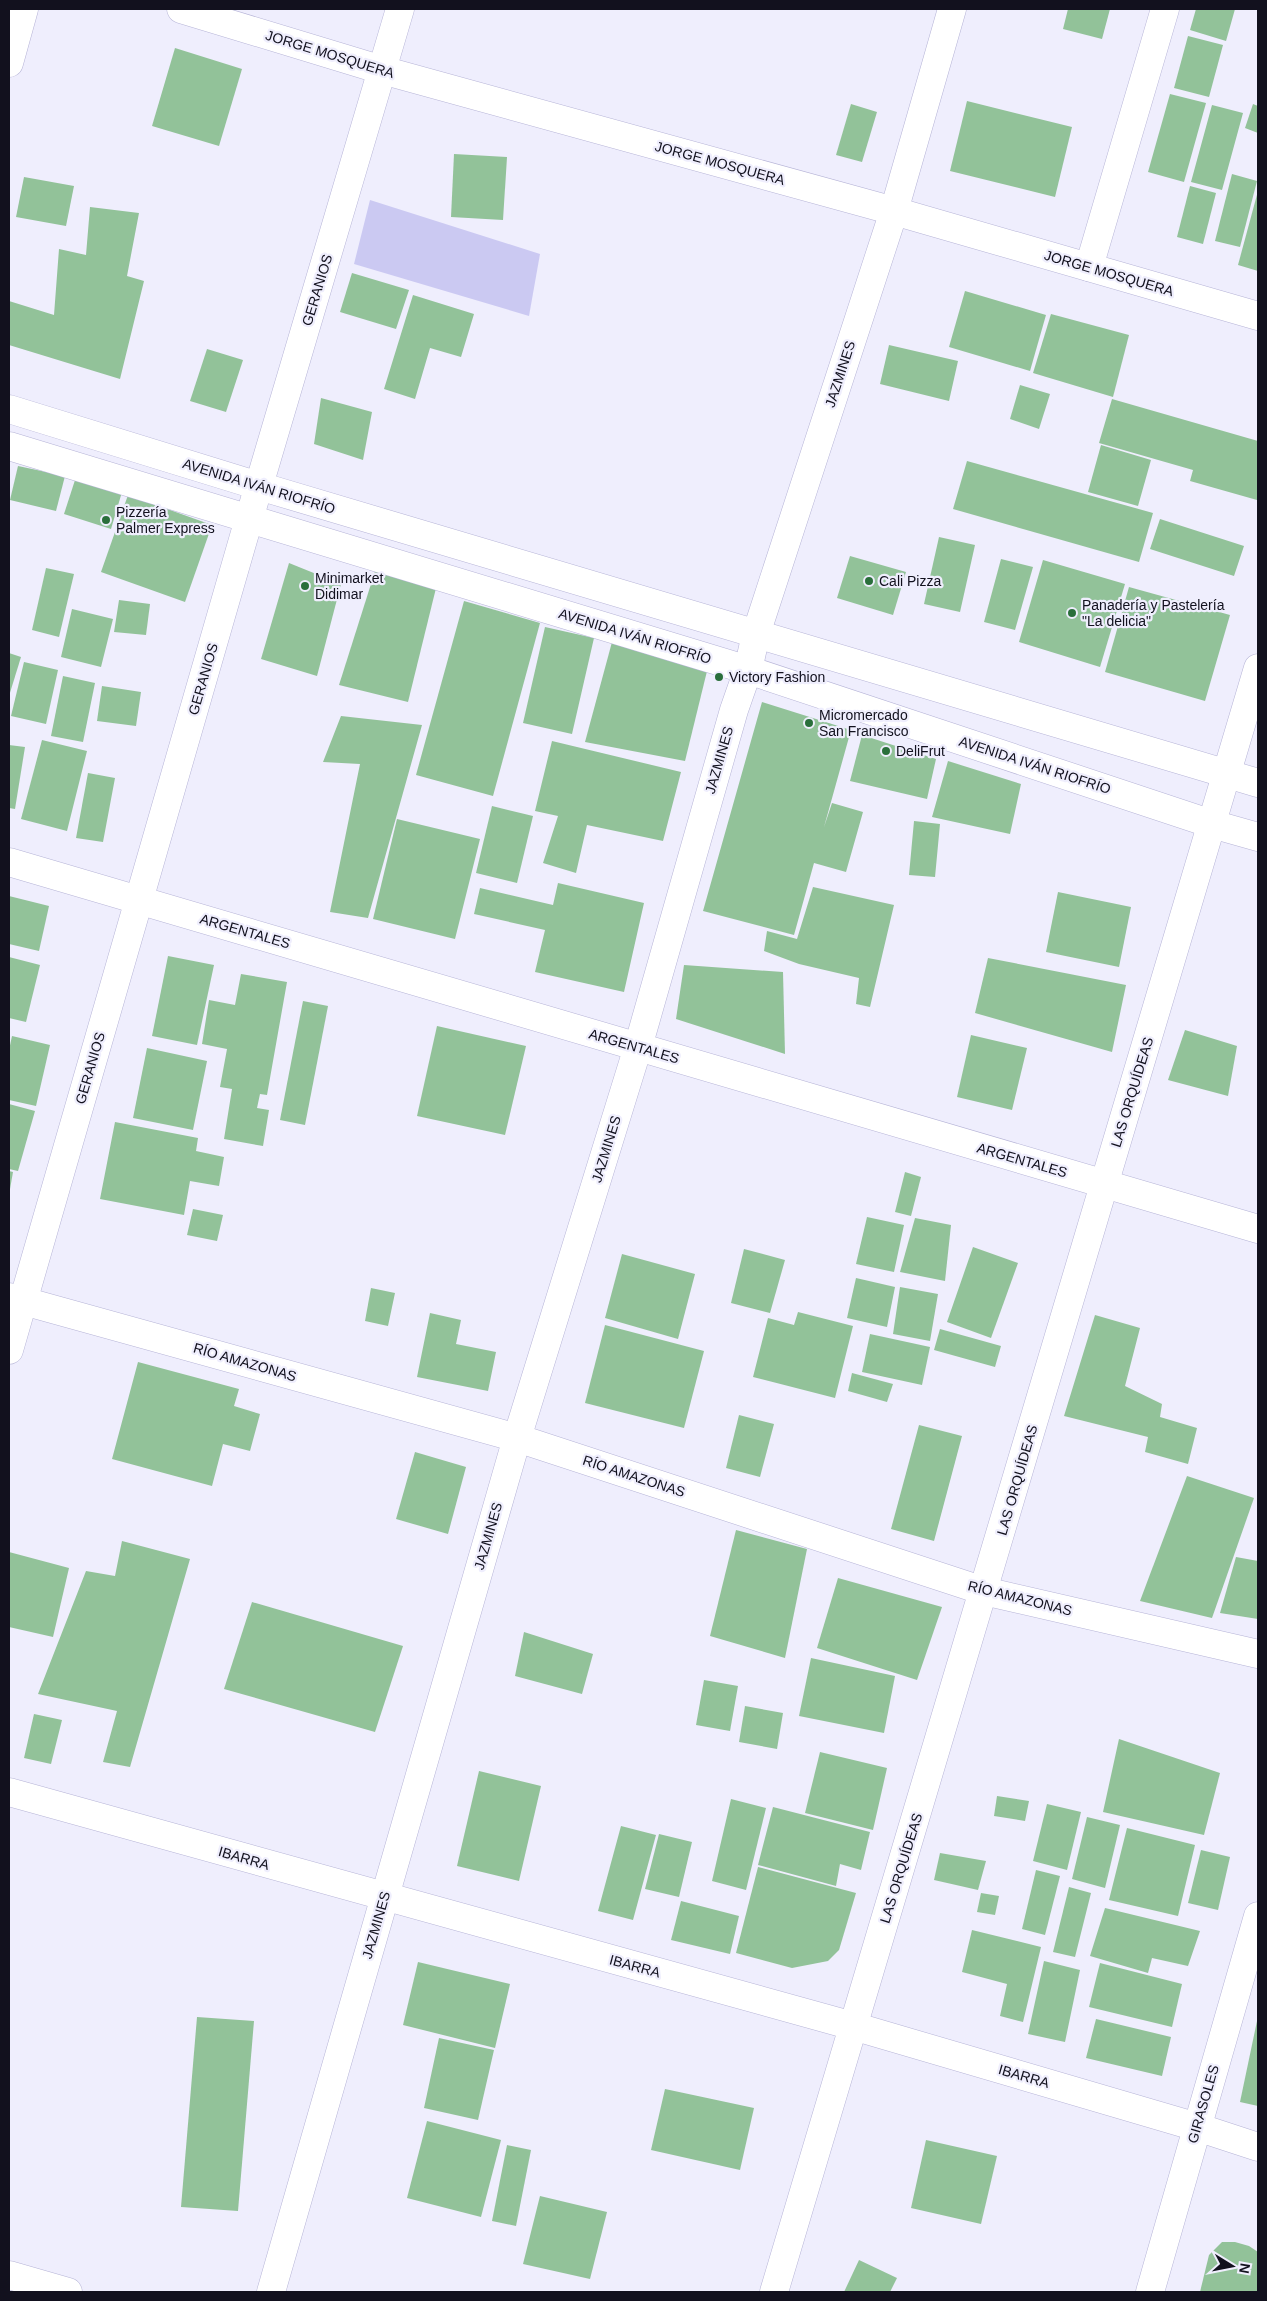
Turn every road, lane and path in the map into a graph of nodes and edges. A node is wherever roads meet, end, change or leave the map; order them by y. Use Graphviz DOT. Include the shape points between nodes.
graph roads {
  1 [pos="24,9"];
  2 [pos="181,9"];
  3 [pos="400,9"];
  4 [pos="952,9"];
  5 [pos="1165,9"];
  6 [pos="9,62"];
  7 [pos="382,70"];
  8 [pos="894,211"];
  9 [pos="1089,267"];
  10 [pos="1258,316"];
  11 [pos="9,409"];
  12 [pos="9,446"];
  13 [pos="259,486"];
  14 [pos="249,519"];
  15 [pos="756,634"];
  16 [pos="1258,668"];
  17 [pos="748,670"];
  18 [pos="1227,774"];
  19 [pos="1258,783"];
  20 [pos="1212,824"];
  21 [pos="1258,838"];
  22 [pos="9,862"];
  23 [pos="138,900"];
  24 [pos="638,1047"];
  25 [pos="1104,1184"];
  26 [pos="1258,1229"];
  27 [pos="16,1298"];
  28 [pos="9,1350"];
  29 [pos="517,1438"];
  30 [pos="984,1591"];
  31 [pos="1258,1654"];
  32 [pos="9,1792"];
  33 [pos="384,1896"];
  34 [pos="1258,1916"];
  35 [pos="853,2026"];
  36 [pos="1197,2127"];
  37 [pos="1258,2147"];
  38 [pos="9,2275"];
  39 [pos="68,2292"];
  40 [pos="271,2292"];
  41 [pos="774,2292"];
  42 [pos="1150,2292"];
  1 -- 6 [label="street"];
  2 -- 7 [label="street, JORGE MOSQUERA"];
  3 -- 7 [label="street, GERANIOS"];
  4 -- 8 [label="street, JAZMINES"];
  5 -- 9 [label="street"];
  7 -- 8 [label="street, JORGE MOSQUERA"];
  7 -- 13 [label="street, GERANIOS"];
  8 -- 9 [label="street, JORGE MOSQUERA"];
  8 -- 15 [label="street, JAZMINES"];
  9 -- 10 [label="street, JORGE MOSQUERA"];
  11 -- 13 [label="street, AVENIDA IVÁN RIOFRÍO"];
  12 -- 14 [label="street, AVENIDA IVÁN RIOFRÍO"];
  13 -- 14 [label="street, GERANIOS"];
  13 -- 15 [label="street, AVENIDA IVÁN RIOFRÍO"];
  14 -- 17 [label="street, AVENIDA IVÁN RIOFRÍO"];
  14 -- 23 [label="street, GERANIOS"];
  15 -- 17 [label="street, JAZMINES"];
  15 -- 18 [label="street, AVENIDA IVÁN RIOFRÍO"];
  16 -- 18 [label="street, LAS ORQUÍDEAS"];
  17 -- 20 [label="street, AVENIDA IVÁN RIOFRÍO"];
  17 -- 24 [label="street, JAZMINES"];
  18 -- 19 [label="street, AVENIDA IVÁN RIOFRÍO"];
  18 -- 20 [label="street, LAS ORQUÍDEAS"];
  20 -- 21 [label="street, AVENIDA IVÁN RIOFRÍO"];
  20 -- 25 [label="street, LAS ORQUÍDEAS"];
  22 -- 23 [label="street, ARGENTALES"];
  23 -- 24 [label="street, ARGENTALES"];
  23 -- 27 [label="street, GERANIOS"];
  24 -- 25 [label="street, ARGENTALES"];
  24 -- 29 [label="street, JAZMINES"];
  25 -- 26 [label="street, ARGENTALES"];
  25 -- 30 [label="street, LAS ORQUÍDEAS"];
  27 -- 28 [label="street, GERANIOS"];
  27 -- 29 [label="street, RÍO AMAZONAS"];
  29 -- 30 [label="street, RÍO AMAZONAS"];
  29 -- 33 [label="street, JAZMINES"];
  30 -- 31 [label="street, RÍO AMAZONAS"];
  30 -- 35 [label="street, LAS ORQUÍDEAS"];
  32 -- 33 [label="street, IBARRA"];
  33 -- 35 [label="street, IBARRA"];
  33 -- 40 [label="street, JAZMINES"];
  34 -- 36 [label="street, GIRASOLES"];
  35 -- 36 [label="street, IBARRA"];
  35 -- 41 [label="street, LAS ORQUÍDEAS"];
  36 -- 37 [label="street, IBARRA"];
  36 -- 42 [label="street, GIRASOLES"];
  38 -- 39 [label="street"];
}
